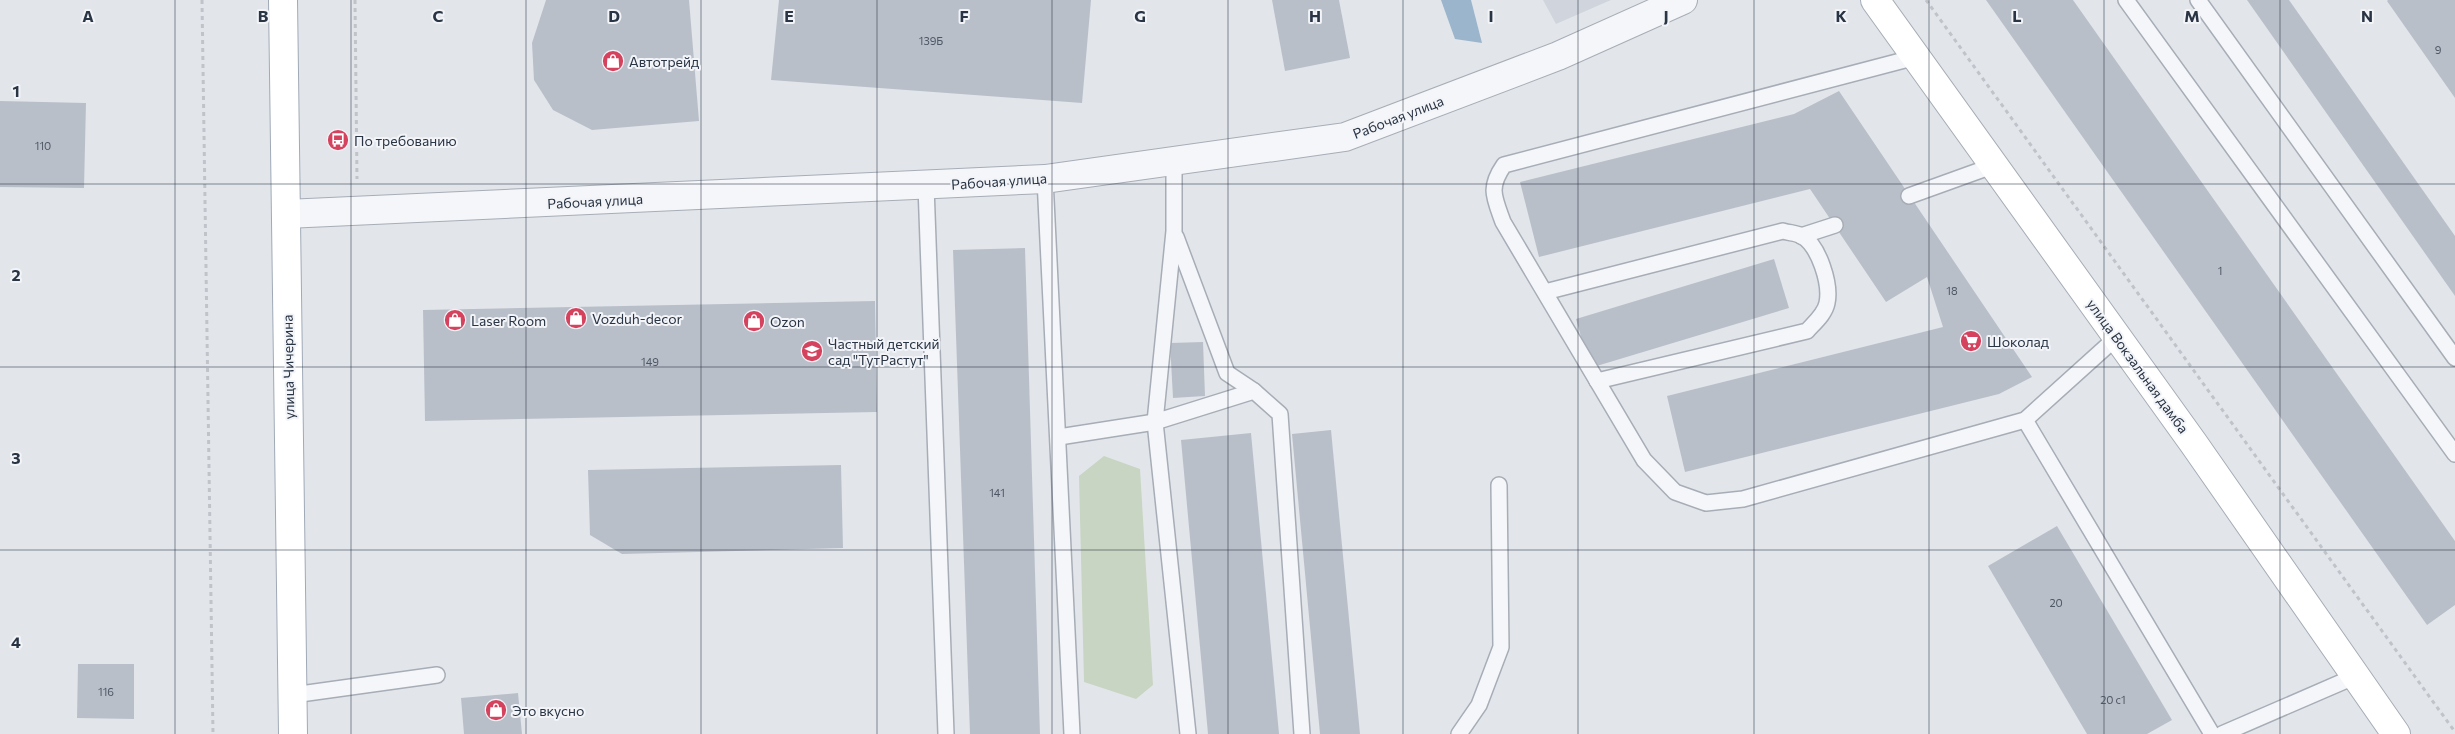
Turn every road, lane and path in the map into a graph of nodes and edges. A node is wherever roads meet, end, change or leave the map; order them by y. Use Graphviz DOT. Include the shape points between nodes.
graph roads {
  1 [pos="202,0"];
  2 [pos="283,0"];
  3 [pos="355,0"];
  4 [pos="1683,0"];
  5 [pos="1876,0"];
  6 [pos="1926,0"];
  7 [pos="2126,0"];
  8 [pos="2198,0"];
  9 [pos="1916,57"];
  10 [pos="1174,159"];
  11 [pos="1995,165"];
  12 [pos="1045,179"];
  13 [pos="926,186"];
  14 [pos="1909,196"];
  15 [pos="357,212"];
  16 [pos="286,214"];
  17 [pos="1834,225"];
  18 [pos="1174,231"];
  19 [pos="1802,236"];
  20 [pos="1545,292"];
  21 [pos="2117,337"];
  22 [pos="2455,358"];
  23 [pos="1598,381"];
  24 [pos="1254,391"];
  25 [pos="2025,420"];
  26 [pos="1155,422"];
  27 [pos="1059,437"];
  28 [pos="2455,454"];
  29 [pos="1499,485"];
  30 [pos="437,675"];
  31 [pos="2356,676"];
  32 [pos="293,695"];
  33 [pos="2455,732"];
  34 [pos="213,734"];
  35 [pos="293,734"];
  36 [pos="946,734"];
  37 [pos="1072,734"];
  38 [pos="1188,734"];
  39 [pos="1302,734"];
  40 [pos="1459,734"];
  41 [pos="2212,734"];
  42 [pos="2222,734"];
  43 [pos="2396,734"];
  1 -- 34 [label="path"];
  2 -- 16 [label="street, улица Чичерина"];
  3 -- 15 [label="path"];
  4 -- 10 [label="street, Рабочая улица" via="1558,56 1345,137"];
  5 -- 9 [label="street, улица Вокзальная дамба"];
  6 -- 33 [label="path"];
  7 -- 28 [label="lane"];
  8 -- 22 [label="lane"];
  9 -- 11 [label="street, улица Вокзальная дамба"];
  9 -- 20 [label="lane" via="1504,165 1494,180 1495,200 1503,222"];
  10 -- 12 [label="street, Рабочая улица"];
  10 -- 18 [label="lane"];
  11 -- 14 [label="lane"];
  11 -- 21 [label="street, улица Вокзальная дамба"];
  12 -- 13 [label="street, Рабочая улица"];
  12 -- 27 [label="lane"];
  13 -- 15 [label="street, Рабочая улица"];
  13 -- 36 [label="lane"];
  15 -- 16 [label="street, Рабочая улица"];
  16 -- 32 [label="street, улица Чичерина"];
  17 -- 19 [label="lane"];
  18 -- 24 [label="lane" via="1227,373"];
  18 -- 26 [label="lane"];
  19 -- 20 [label="lane" via="1783,232"];
  19 -- 23 [label="lane" via="1816,248 1826,278 1827,303 1819,319 1806,331"];
  20 -- 23 [label="lane"];
  21 -- 25 [label="lane"];
  21 -- 31 [label="street, улица Вокзальная дамба"];
  23 -- 25 [label="lane" via="1644,460 1675,492 1706,503 1744,499"];
  24 -- 26 [label="lane"];
  24 -- 39 [label="lane" via="1280,414"];
  25 -- 41 [label="lane"];
  26 -- 27 [label="lane"];
  26 -- 38 [label="lane"];
  27 -- 37 [label="lane"];
  29 -- 40 [label="lane" via="1501,647 1479,706"];
  30 -- 32 [label="lane"];
  31 -- 42 [label="lane"];
  31 -- 43 [label="street, улица Вокзальная дамба"];
  32 -- 35 [label="street, улица Чичерина"];
}
